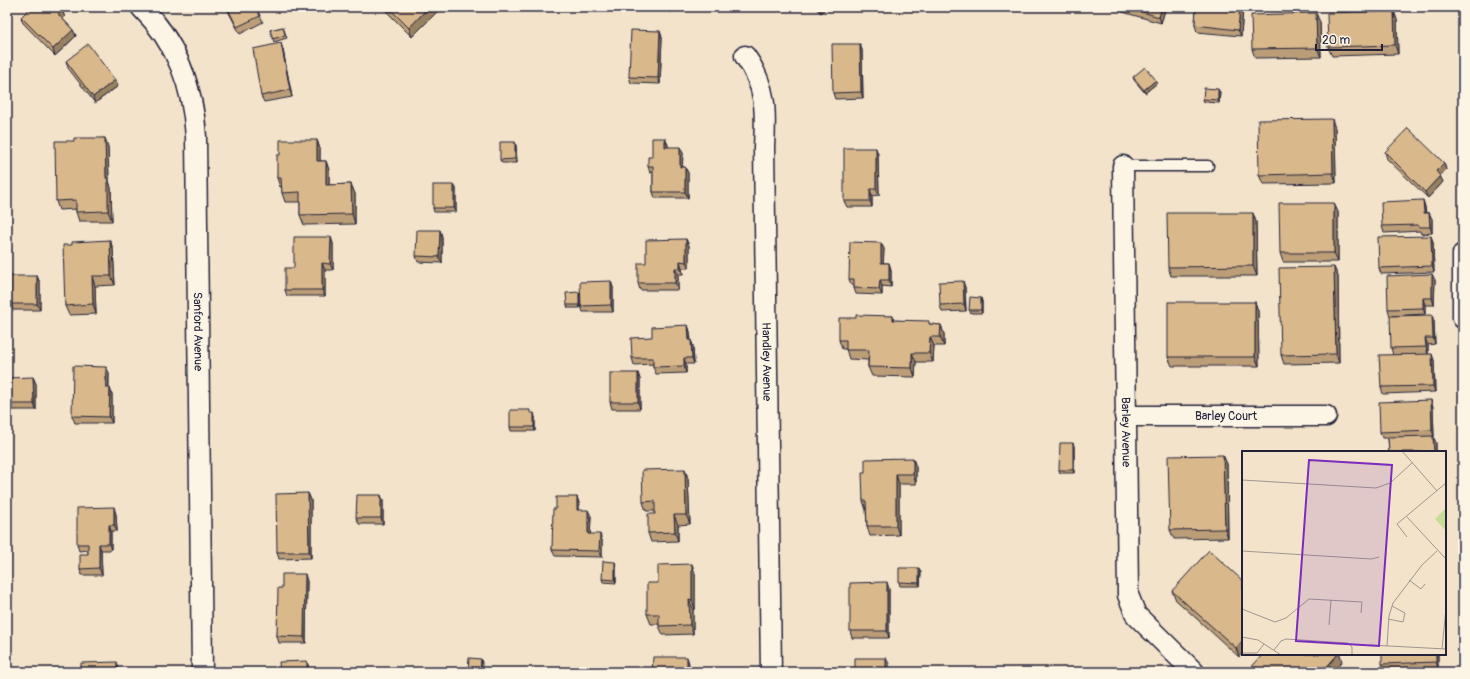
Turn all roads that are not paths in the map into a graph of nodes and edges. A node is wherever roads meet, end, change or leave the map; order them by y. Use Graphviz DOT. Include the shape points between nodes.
graph roads {
  1 [pos="141,7"];
  2 [pos="745,56"];
  3 [pos="1123,166"];
  4 [pos="1208,166"];
  5 [pos="1463,254"];
  6 [pos="1463,318"];
  7 [pos="1125,416"];
  8 [pos="1326,416"];
  9 [pos="202,672"];
  10 [pos="771,672"];
  11 [pos="1194,672"];
  1 -- 9 [label="street, Sanford Avenue" via="167,39 178,58 185,74 195,114"];
  2 -- 10 [label="street, Handley Avenue" via="754,68 762,87 766,114 764,147"];
  3 -- 4 [label="lane"];
  3 -- 7 [label="street, Barley Avenue"];
  5 -- 6 [label="street"];
  7 -- 8 [label="street, Barley Court"];
  7 -- 11 [label="street, Barley Avenue" via="1128,595 1136,615"];
}
